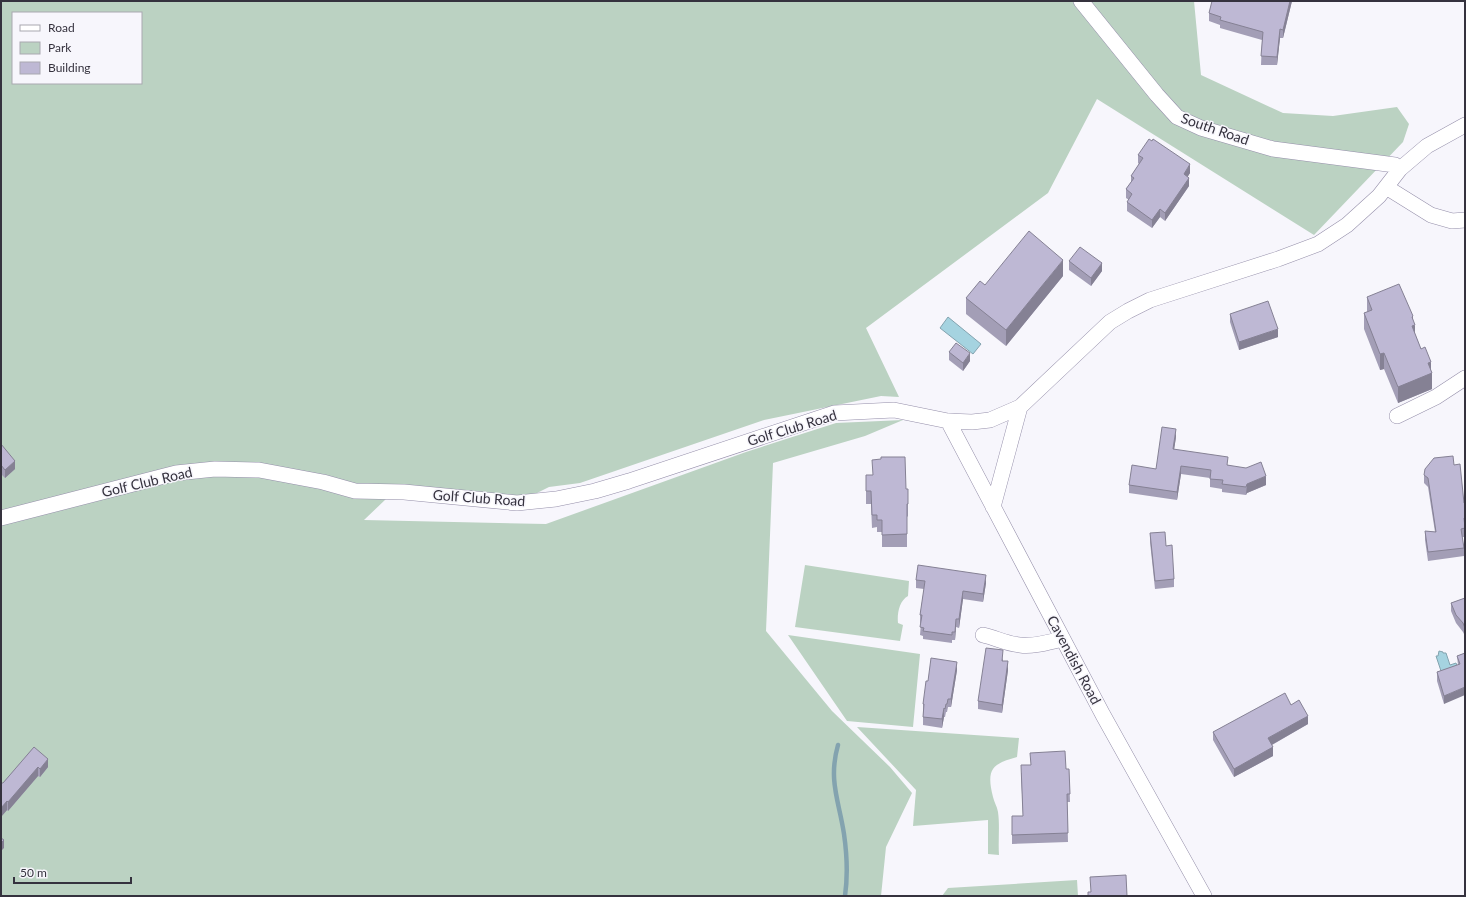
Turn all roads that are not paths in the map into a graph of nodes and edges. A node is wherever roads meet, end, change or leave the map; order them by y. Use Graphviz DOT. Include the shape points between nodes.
graph roads {
  1 [pos="1081,1"];
  2 [pos="1465,125"];
  3 [pos="1400,169"];
  4 [pos="1386,187"];
  5 [pos="1465,220"];
  6 [pos="1465,378"];
  7 [pos="1020,407"];
  8 [pos="1397,416"];
  9 [pos="948,421"];
  10 [pos="993,507"];
  11 [pos="1,518"];
  12 [pos="983,636"];
  13 [pos="1063,639"];
  14 [pos="1204,896"];
  1 -- 3 [label="street, South Road" via="1156,95 1177,117 1201,128 1273,148 1395,165"];
  2 -- 3 [label="street" via="1427,146"];
  3 -- 4 [label="street"];
  4 -- 5 [label="street" via="1431,215 1452,221"];
  4 -- 7 [label="street" via="1347,225 1318,244 1150,300 1128,311 1110,322"];
  6 -- 8 [label="street" via="1436,397"];
  7 -- 9 [label="street, Golf Club Road" via="990,420"];
  7 -- 10 [label="street"];
  9 -- 10 [label="street, Cavendish Road"];
  9 -- 11 [label="street, Golf Club Road" via="894,410 834,413 595,491 517,503 404,492 355,491 259,470 215,469 176,473"];
  10 -- 13 [label="street, Cavendish Road"];
  12 -- 13 [label="street" via="1021,646"];
  13 -- 14 [label="street, Cavendish Road" via="1106,722"];
}
